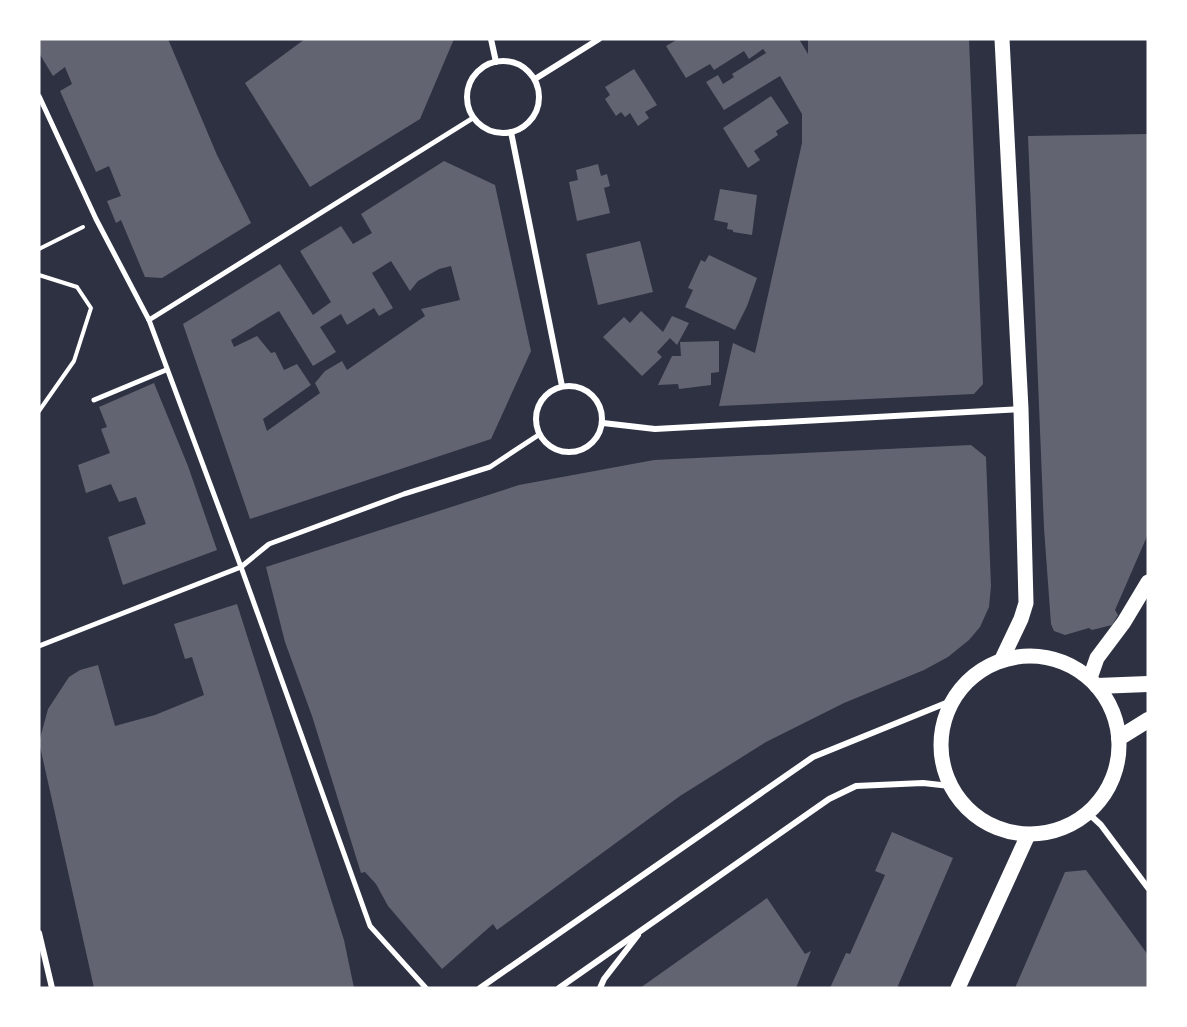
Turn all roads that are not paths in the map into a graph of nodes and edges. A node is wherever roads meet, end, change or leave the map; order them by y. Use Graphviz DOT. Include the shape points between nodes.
graph roads {
  1 [pos="491,39"];
  2 [pos="599,39"];
  3 [pos="1002,39"];
  4 [pos="496,62"];
  5 [pos="535,79"];
  6 [pos="39,96"];
  7 [pos="473,118"];
  8 [pos="511,132"];
  9 [pos="149,320"];
  10 [pos="166,370"];
  11 [pos="562,386"];
  12 [pos="94,400"];
  13 [pos="1021,409"];
  14 [pos="603,423"];
  15 [pos="540,434"];
  16 [pos="241,567"];
  17 [pos="1148,582"];
  18 [pos="39,646"];
  19 [pos="1002,660"];
  20 [pos="1093,682"];
  21 [pos="1148,684"];
  22 [pos="951,701"];
  23 [pos="1145,721"];
  24 [pos="1119,738"];
  25 [pos="950,786"];
  26 [pos="1089,813"];
  27 [pos="1028,835"];
  28 [pos="1148,888"];
  29 [pos="644,929"];
  30 [pos="39,933"];
  31 [pos="52,988"];
  32 [pos="426,988"];
  33 [pos="480,988"];
  34 [pos="559,988"];
  35 [pos="600,988"];
  36 [pos="958,988"];
  1 -- 4 [label="street"];
  2 -- 5 [label="street"];
  3 -- 13 [label="main road"];
  4 -- 5 [label="street" via="522,66"];
  4 -- 7 [label="street" via="478,70 468,88 468,109"];
  5 -- 8 [label="street" via="539,101 536,111 530,121"];
  6 -- 9 [label="street" via="96,219"];
  7 -- 8 [label="street" via="490,130"];
  7 -- 9 [label="street"];
  8 -- 11 [label="street"];
  9 -- 10 [label="street"];
  10 -- 12 [label="street"];
  10 -- 16 [label="street"];
  11 -- 14 [label="street" via="583,388 592,394 603,412"];
  11 -- 15 [label="street" via="546,395 537,411"];
  13 -- 14 [label="street" via="655,429"];
  13 -- 19 [label="main road" via="1026,603"];
  14 -- 15 [label="street" via="591,444 581,450 558,450"];
  15 -- 16 [label="street" via="490,467 269,544"];
  16 -- 18 [label="street"];
  16 -- 32 [label="street" via="370,926"];
  17 -- 20 [label="main road" via="1097,658"];
  19 -- 20 [label="main road" via="1047,657 1070,665"];
  19 -- 22 [label="main road" via="970,679"];
  20 -- 21 [label="highway"];
  20 -- 24 [label="main road" via="1108,703"];
  22 -- 25 [label="main road" via="940,744 942,768"];
  22 -- 33 [label="street" via="813,757"];
  23 -- 24 [label="highway"];
  24 -- 26 [label="main road" via="1119,758 1111,783"];
  25 -- 27 [label="main road" via="964,807 983,822"];
  25 -- 29 [label="street" via="856,786 830,799"];
  26 -- 27 [label="main road" via="1062,829"];
  26 -- 28 [label="street"];
  27 -- 36 [label="main road"];
  29 -- 34 [label="street"];
  29 -- 35 [label="street"];
  30 -- 31 [label="street"];
}
